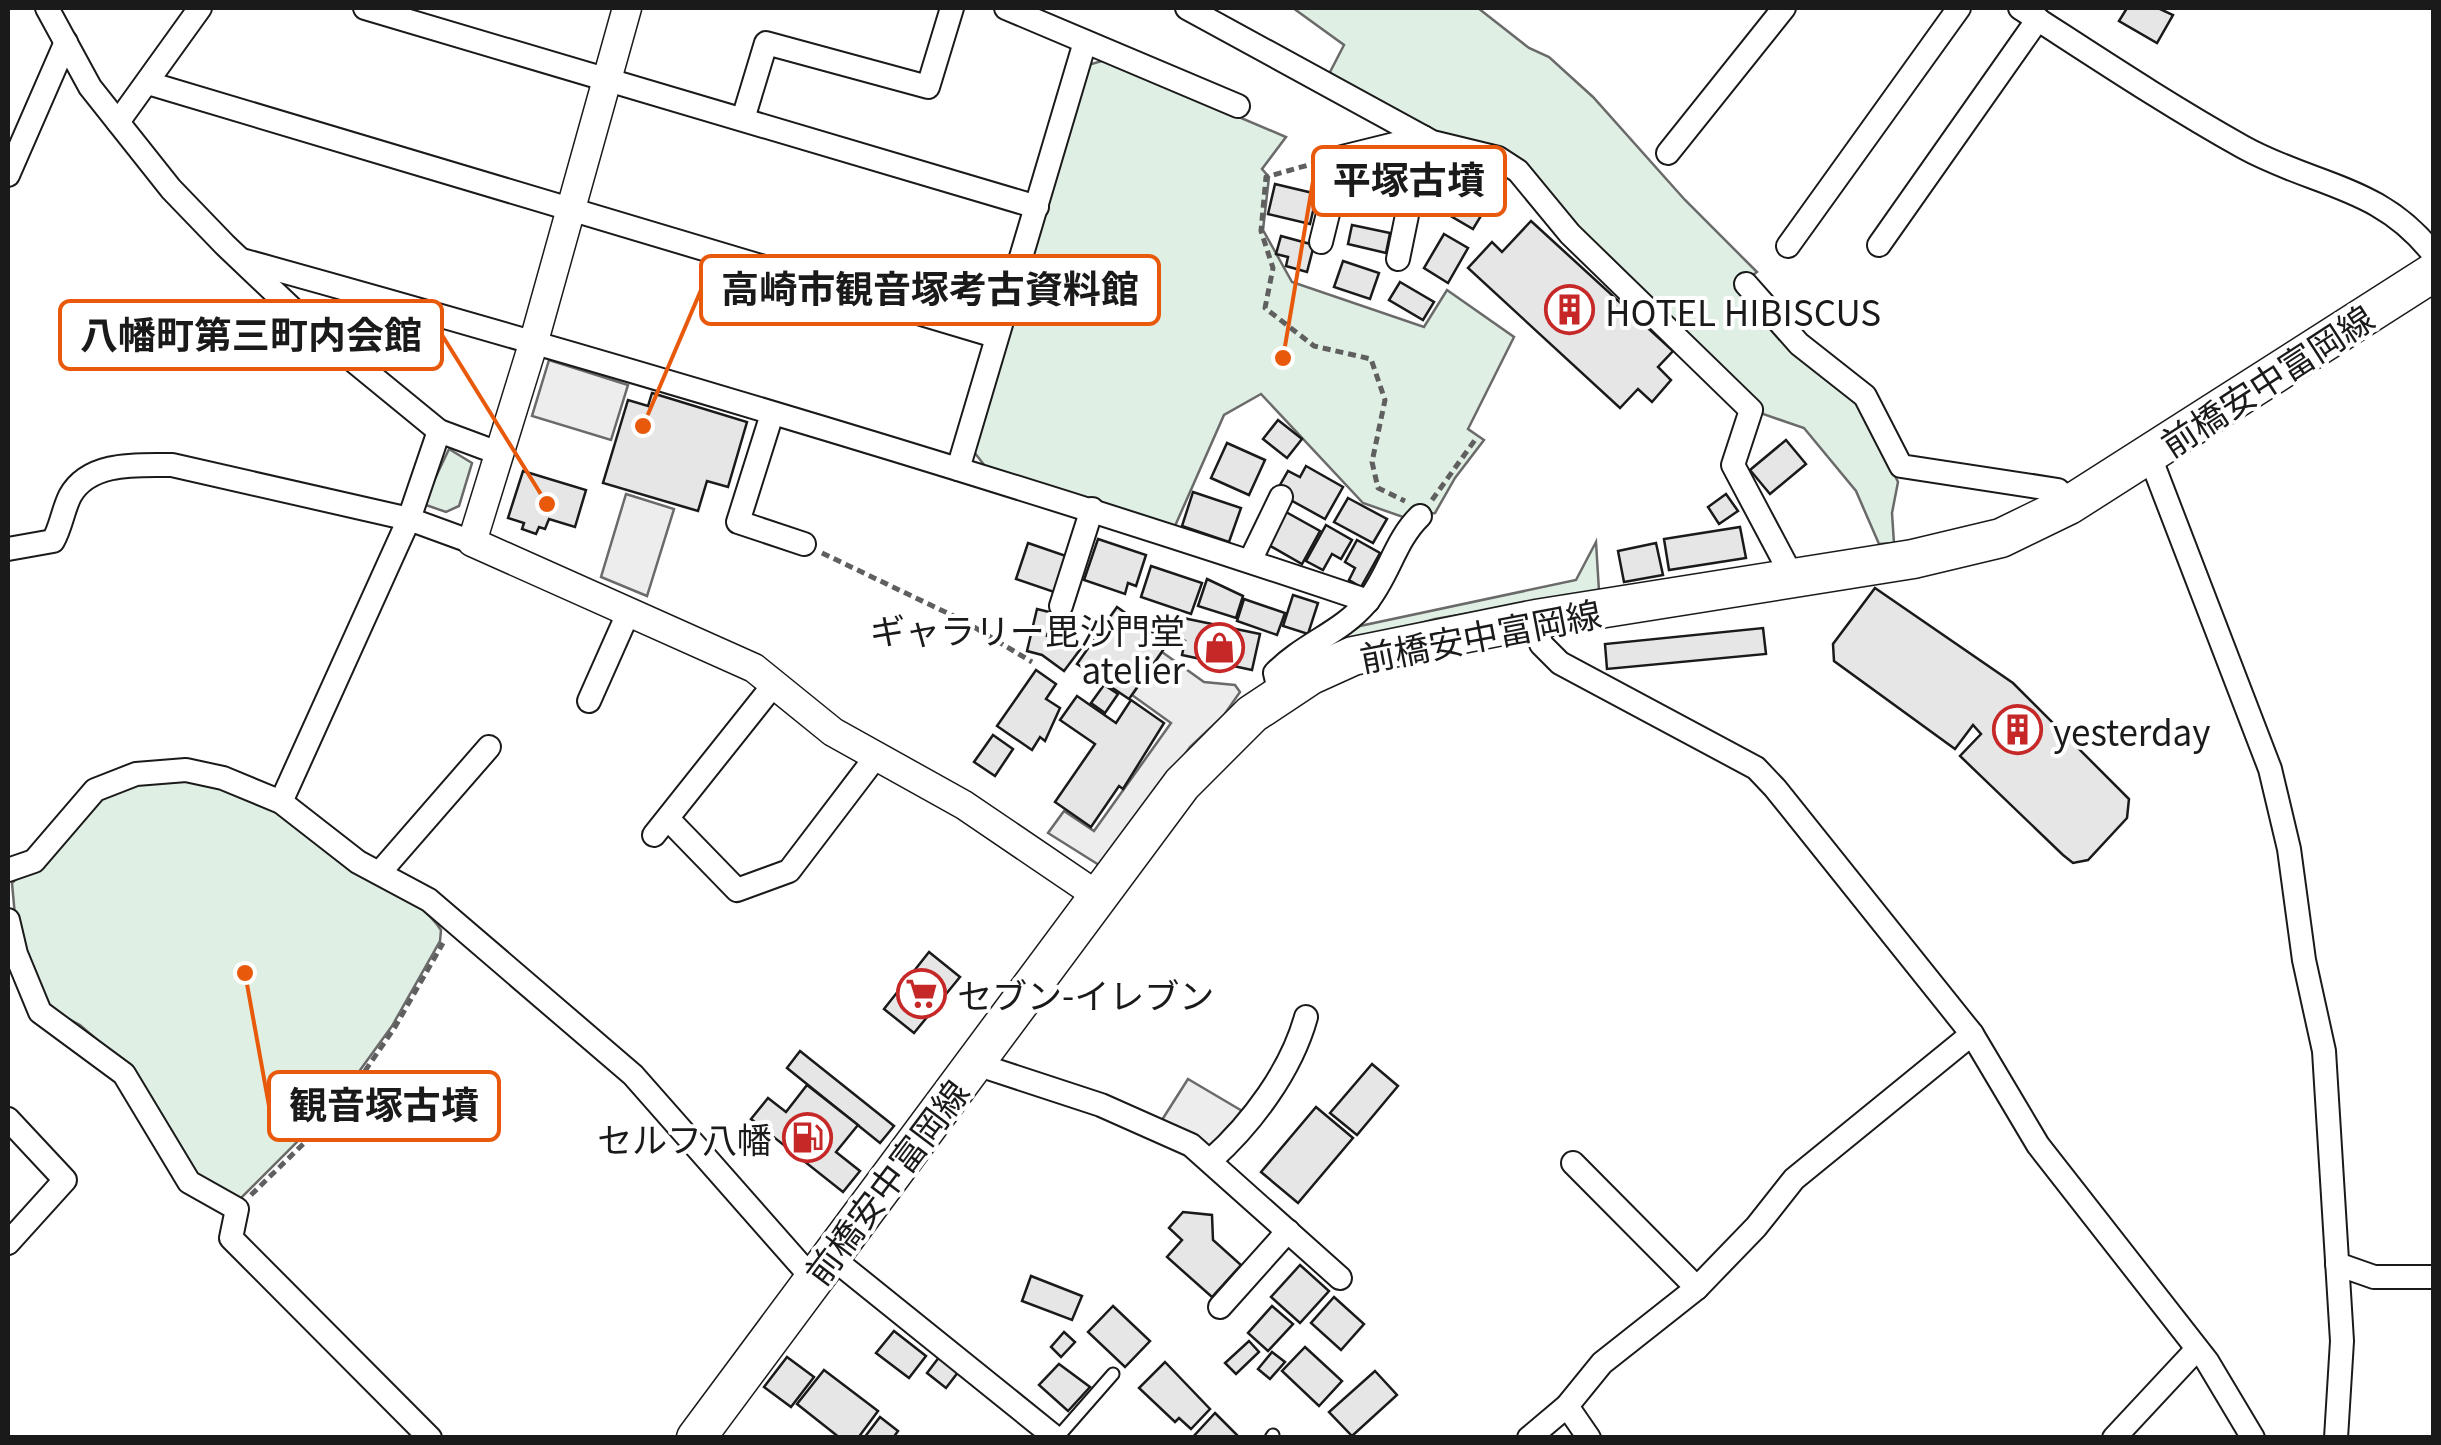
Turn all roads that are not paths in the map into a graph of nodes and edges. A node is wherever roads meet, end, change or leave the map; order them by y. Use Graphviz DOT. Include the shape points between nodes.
graph roads {
  1 [pos="47,8"];
  2 [pos="200,8"];
  3 [pos="365,8"];
  4 [pos="627,8"];
  5 [pos="952,8"];
  6 [pos="1006,8"];
  7 [pos="1187,8"];
  8 [pos="1784,8"];
  9 [pos="1959,8"];
  10 [pos="2029,13"];
  11 [pos="66,42"];
  12 [pos="1085,42"];
  13 [pos="606,78"];
  14 [pos="148,84"];
  15 [pos="1238,106"];
  16 [pos="743,120"];
  17 [pos="118,122"];
  18 [pos="1422,137"];
  19 [pos="1668,153"];
  20 [pos="8,175"];
  21 [pos="1037,206"];
  22 [pos="570,210"];
  23 [pos="1321,242"];
  24 [pos="1788,246"];
  25 [pos="1879,246"];
  26 [pos="2434,255"];
  27 [pos="1398,259"];
  28 [pos="242,260"];
  29 [pos="2434,272"];
  30 [pos="1746,284"];
  31 [pos="995,336"];
  32 [pos="534,342"];
  33 [pos="772,414"];
  34 [pos="439,431"];
  35 [pos="498,453"];
  36 [pos="2148,454"];
  37 [pos="958,469"];
  38 [pos="1282,496"];
  39 [pos="2069,505"];
  40 [pos="1092,509"];
  41 [pos="1420,516"];
  42 [pos="409,519"];
  43 [pos="472,542"];
  44 [pos="804,544"];
  45 [pos="8,549"];
  46 [pos="1250,562"];
  47 [pos="1794,580"];
  48 [pos="1368,601"];
  49 [pos="1061,606"];
  50 [pos="630,611"];
  51 [pos="1536,619"];
  52 [pos="775,684"];
  53 [pos="1280,694"];
  54 [pos="589,701"];
  55 [pos="489,747"];
  56 [pos="875,758"];
  57 [pos="282,802"];
  58 [pos="8,870"];
  59 [pos="381,871"];
  60 [pos="1098,896"];
  61 [pos="8,920"];
  62 [pos="1306,1017"];
  63 [pos="1972,1034"];
  64 [pos="973,1063"];
  65 [pos="8,1119"];
  66 [pos="1211,1160"];
  67 [pos="1574,1163"];
  68 [pos="1288,1231"];
  69 [pos="8,1242"];
  70 [pos="2337,1264"];
  71 [pos="821,1267"];
  72 [pos="1340,1278"];
  73 [pos="2434,1278"];
  74 [pos="1697,1288"];
  75 [pos="1220,1307"];
  76 [pos="2198,1350"];
  77 [pos="1113,1374"];
  78 [pos="1567,1406"];
  79 [pos="430,1438"];
  80 [pos="696,1438"];
  81 [pos="1056,1438"];
  82 [pos="1530,1438"];
  83 [pos="1589,1438"];
  84 [pos="2114,1438"];
  85 [pos="2252,1438"];
  86 [pos="2336,1438"];
  1 -- 11 [label="street"];
  2 -- 14 [label="street"];
  3 -- 13 [label="street"];
  4 -- 13 [label="street"];
  5 -- 16 [label="street" via="928,87 766,43"];
  6 -- 12 [label="street"];
  7 -- 18 [label="street"];
  8 -- 19 [label="street"];
  9 -- 24 [label="street"];
  10 -- 25 [label="street"];
  10 -- 26 [label="street" via="2247,149 2368,197 2406,222"];
  11 -- 17 [label="street"];
  11 -- 20 [label="street"];
  12 -- 15 [label="street"];
  12 -- 21 [label="street"];
  13 -- 16 [label="street"];
  13 -- 22 [label="street"];
  14 -- 17 [label="street"];
  14 -- 22 [label="street"];
  16 -- 21 [label="street"];
  17 -- 28 [label="street" via="171,189"];
  18 -- 23 [label="street" via="1342,158"];
  18 -- 27 [label="street"];
  18 -- 47 [label="street" via="1518,170 1570,234 1750,410 1734,465"];
  21 -- 31 [label="street"];
  22 -- 31 [label="street"];
  22 -- 32 [label="street"];
  28 -- 32 [label="street"];
  28 -- 34 [label="street"];
  29 -- 36 [label="main road, 前橋安中富岡線"];
  30 -- 39 [label="street" via="1800,344 1864,396 1901,466 2058,490"];
  31 -- 37 [label="street"];
  32 -- 33 [label="street"];
  32 -- 35 [label="street"];
  33 -- 37 [label="street"];
  33 -- 44 [label="street" via="738,522"];
  34 -- 35 [label="street"];
  34 -- 42 [label="street"];
  35 -- 43 [label="street"];
  36 -- 39 [label="main road, 前橋安中富岡線"];
  36 -- 70 [label="street" via="2270,769 2289,849 2324,1051"];
  37 -- 40 [label="street"];
  38 -- 46 [label="street"];
  39 -- 47 [label="main road, 前橋安中富岡線" via="1985,543"];
  40 -- 46 [label="street"];
  40 -- 49 [label="street"];
  41 -- 48 [label="street" via="1404,532"];
  42 -- 43 [label="street"];
  42 -- 45 [label="street" via="172,465 146,465 90,474 69,498 53,541"];
  42 -- 57 [label="street"];
  43 -- 50 [label="street"];
  46 -- 48 [label="street"];
  47 -- 51 [label="main road, 前橋安中富岡線"];
  48 -- 53 [label="street" via="1338,631 1286,661 1276,673"];
  50 -- 52 [label="street" via="741,661"];
  50 -- 54 [label="street"];
  51 -- 53 [label="main road, 前橋安中富岡線" via="1352,656"];
  51 -- 63 [label="street" via="1541,644 1560,662 1756,768"];
  52 -- 56 [label="street"];
  52 -- 56 [label="street" via="661,827 737,890 789,872"];
  53 -- 60 [label="main road, 前橋安中富岡線" via="1221,741 1182,784"];
  55 -- 59 [label="street"];
  56 -- 60 [label="street" via="964,805"];
  57 -- 58 [label="street" via="186,770 136,774 95,790 41,854"];
  57 -- 59 [label="street" via="358,862"];
  59 -- 71 [label="street" via="429,900 634,1075"];
  60 -- 64 [label="main road, 前橋安中富岡線"];
  61 -- 79 [label="street" via="40,1012 124,1074 189,1182 238,1209 231,1238"];
  62 -- 66 [label="street" via="1298,1046 1240,1133"];
  63 -- 74 [label="street" via="1794,1179"];
  63 -- 76 [label="street" via="2038,1145"];
  64 -- 66 [label="street" via="1150,1125"];
  64 -- 71 [label="main road, 前橋安中富岡線"];
  65 -- 69 [label="street" via="65,1180"];
  66 -- 68 [label="street"];
  67 -- 74 [label="street"];
  68 -- 72 [label="street"];
  68 -- 75 [label="street"];
  70 -- 73 [label="street" via="2374,1277"];
  70 -- 86 [label="street" via="2342,1341"];
  71 -- 80 [label="main road, 前橋安中富岡線"];
  71 -- 81 [label="street"];
  74 -- 78 [label="street" via="1602,1363"];
  76 -- 84 [label="street"];
  76 -- 85 [label="street"];
  77 -- 81 [label="lane"];
  78 -- 82 [label="street"];
  78 -- 83 [label="street"];
}
